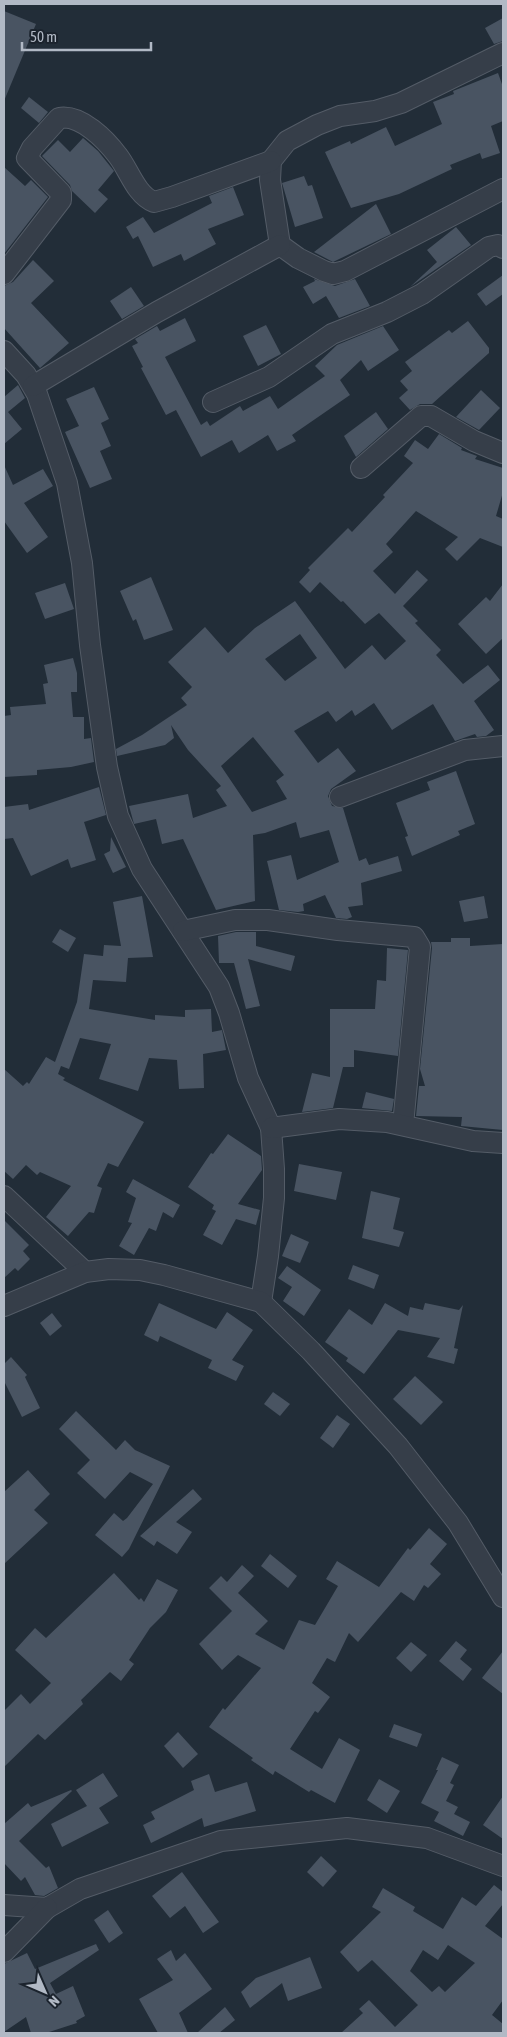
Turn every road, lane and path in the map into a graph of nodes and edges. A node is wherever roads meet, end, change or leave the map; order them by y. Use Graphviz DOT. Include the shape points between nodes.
graph roads {
  1 [pos="503,53"];
  2 [pos="271,161"];
  3 [pos="503,189"];
  4 [pos="280,245"];
  5 [pos="503,248"];
  6 [pos="4,274"];
  7 [pos="4,351"];
  8 [pos="32,386"];
  9 [pos="213,402"];
  10 [pos="503,453"];
  11 [pos="361,468"];
  12 [pos="503,746"];
  13 [pos="340,797"];
  14 [pos="183,931"];
  15 [pos="403,1125"];
  16 [pos="271,1128"];
  17 [pos="503,1143"];
  18 [pos="4,1196"];
  19 [pos="85,1272"];
  20 [pos="261,1302"];
  21 [pos="4,1306"];
  22 [pos="503,1597"];
  23 [pos="503,1866"];
  24 [pos="4,1905"];
  25 [pos="48,1908"];
  26 [pos="4,1952"];
  1 -- 2 [label="street" via="401,103 340,116 317,125 287,142"];
  2 -- 4 [label="street" via="270,180"];
  2 -- 6 [label="street" via="154,202 142,194 109,146 77,119 59,118 27,158 61,193 61,200"];
  3 -- 4 [label="street" via="345,271 333,274 298,258"];
  4 -- 8 [label="street" via="157,312"];
  5 -- 9 [label="street" via="498,244 488,247 422,294 332,334 269,377"];
  7 -- 8 [label="street"];
  8 -- 14 [label="street" via="67,483 82,563 107,767 118,816 142,868"];
  10 -- 11 [label="street" via="474,441 431,416 421,416"];
  12 -- 13 [label="street" via="465,750"];
  14 -- 15 [label="street" via="235,920 268,920 414,937 420,947"];
  14 -- 16 [label="street" via="219,987 248,1078"];
  15 -- 16 [label="street" via="339,1119"];
  15 -- 17 [label="street" via="473,1141"];
  16 -- 20 [label="street" via="274,1198"];
  18 -- 19 [label="street"];
  19 -- 20 [label="street" via="140,1270"];
  19 -- 21 [label="street"];
  20 -- 22 [label="street" via="312,1351 398,1446 458,1523"];
  23 -- 25 [label="street" via="427,1838 346,1828 221,1841 80,1890"];
  24 -- 25 [label="street"];
  25 -- 26 [label="street"];
}
